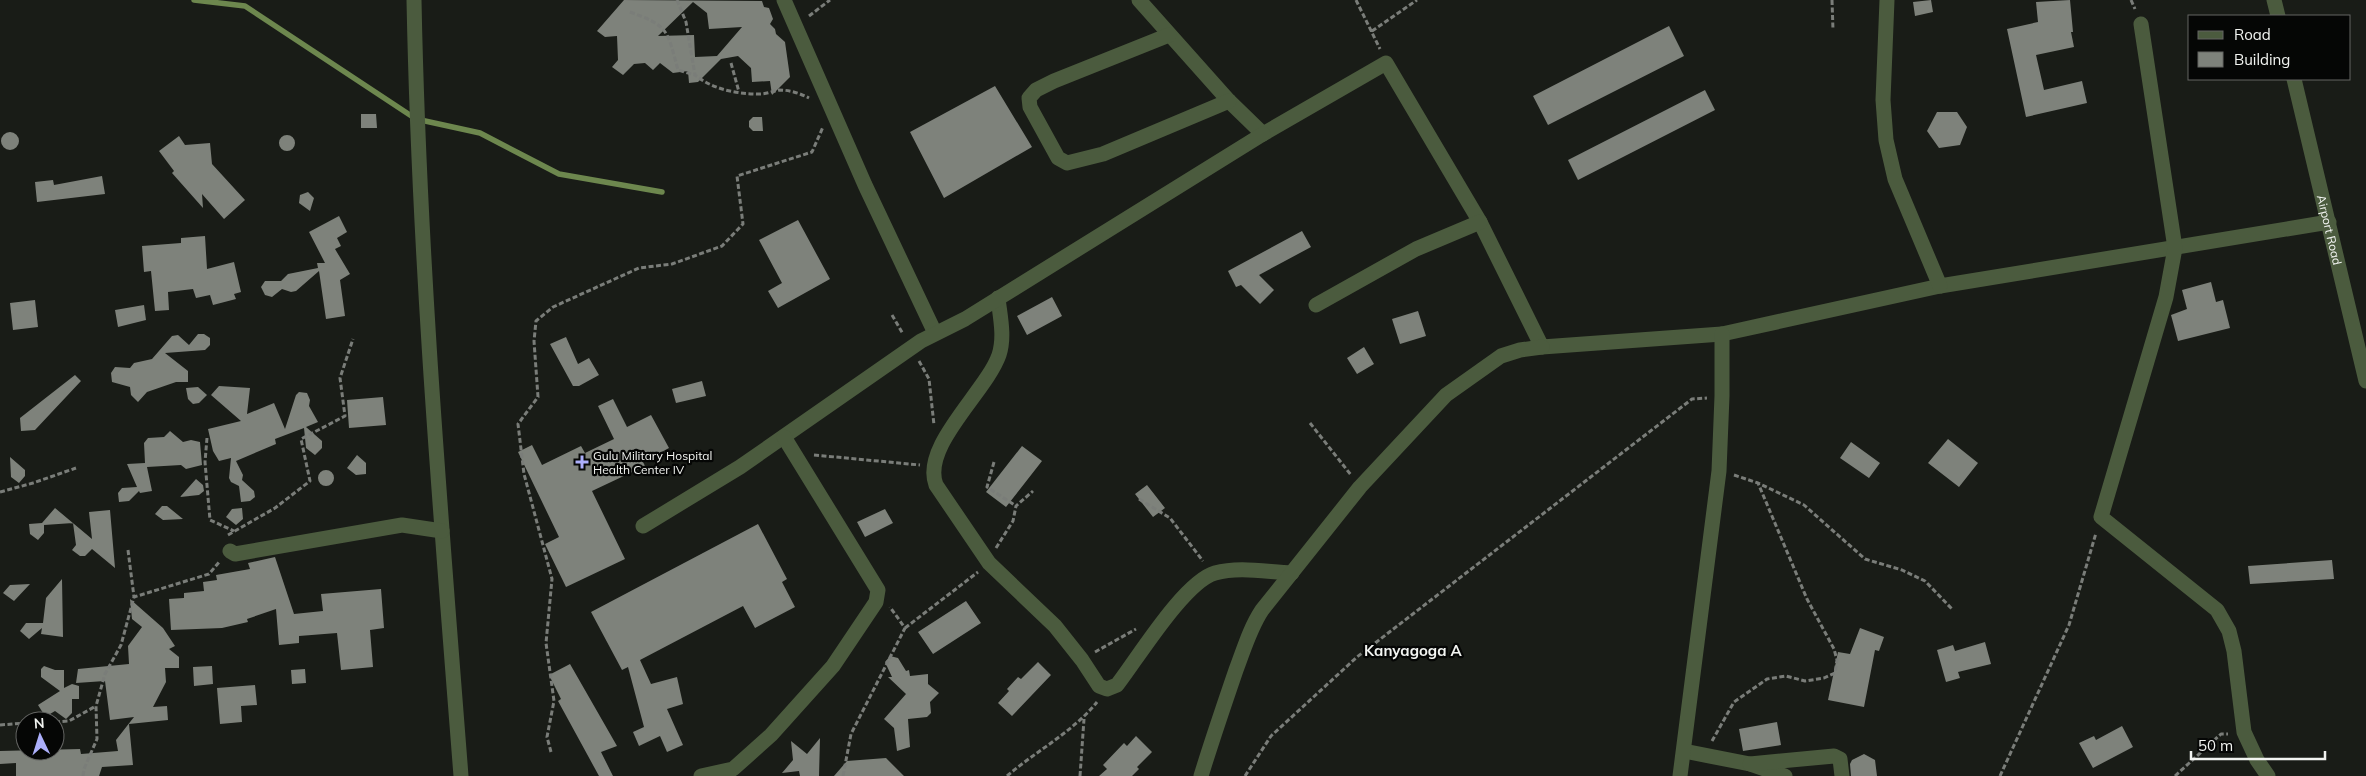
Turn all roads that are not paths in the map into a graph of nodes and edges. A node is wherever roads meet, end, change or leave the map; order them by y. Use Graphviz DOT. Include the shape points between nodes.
graph roads {
  1 [pos="414,0"];
  2 [pos="784,0"];
  3 [pos="1139,0"];
  4 [pos="1886,0"];
  5 [pos="2274,0"];
  6 [pos="2278,15"];
  7 [pos="2141,24"];
  8 [pos="1169,36"];
  9 [pos="2294,80"];
  10 [pos="1229,101"];
  11 [pos="1263,134"];
  12 [pos="1480,222"];
  13 [pos="2329,222"];
  14 [pos="2175,248"];
  15 [pos="1940,286"];
  16 [pos="998,298"];
  17 [pos="1316,305"];
  18 [pos="935,333"];
  19 [pos="1722,334"];
  20 [pos="1542,347"];
  21 [pos="2366,381"];
  22 [pos="784,437"];
  23 [pos="643,526"];
  24 [pos="442,531"];
  25 [pos="230,551"];
  26 [pos="1292,573"];
  27 [pos="1684,752"];
  28 [pos="1750,764"];
  29 [pos="461,776"];
  30 [pos="701,776"];
  31 [pos="1202,776"];
  32 [pos="1680,776"];
  33 [pos="1784,776"];
  34 [pos="1842,776"];
  35 [pos="2268,776"];
  1 -- 24 [label="street" via="416,119"];
  2 -- 18 [label="street"];
  3 -- 8 [label="street"];
  4 -- 15 [label="street" via="1883,100 1886,140 1895,179"];
  5 -- 6 [label="street"];
  7 -- 14 [label="street"];
  8 -- 10 [label="street"];
  8 -- 10 [label="street" via="1036,90 1029,98 1030,107 1058,158 1068,163 1096,156"];
  9 -- 13 [label="street, Airport Road"];
  10 -- 11 [label="street"];
  11 -- 12 [label="street" via="1386,63"];
  11 -- 16 [label="street"];
  12 -- 17 [label="street" via="1416,249"];
  12 -- 20 [label="street"];
  13 -- 14 [label="street"];
  13 -- 21 [label="street, Airport Road"];
  14 -- 15 [label="street"];
  14 -- 35 [label="street" via="2166,297 2101,517 2217,610 2229,631 2234,651 2244,732"];
  15 -- 19 [label="street"];
  16 -- 18 [label="street" via="965,320"];
  16 -- 26 [label="street" via="1002,336 999,355 935,460 936,485 987,559 1055,626 1099,686 1107,689 1117,684 1170,612 1201,580 1231,569"];
  18 -- 22 [label="street"];
  19 -- 20 [label="street"];
  19 -- 27 [label="street" via="1719,471"];
  20 -- 26 [label="street" via="1501,356 1446,395 1360,487"];
  22 -- 23 [label="street"];
  22 -- 30 [label="street" via="878,590 876,602 833,666 771,735 733,768"];
  24 -- 25 [label="street" via="402,525 235,554"];
  24 -- 29 [label="street"];
  26 -- 31 [label="street" via="1254,622 1216,726"];
  27 -- 28 [label="street"];
  27 -- 32 [label="street"];
  28 -- 33 [label="street"];
  28 -- 34 [label="street" via="1834,756 1840,759"];
}
